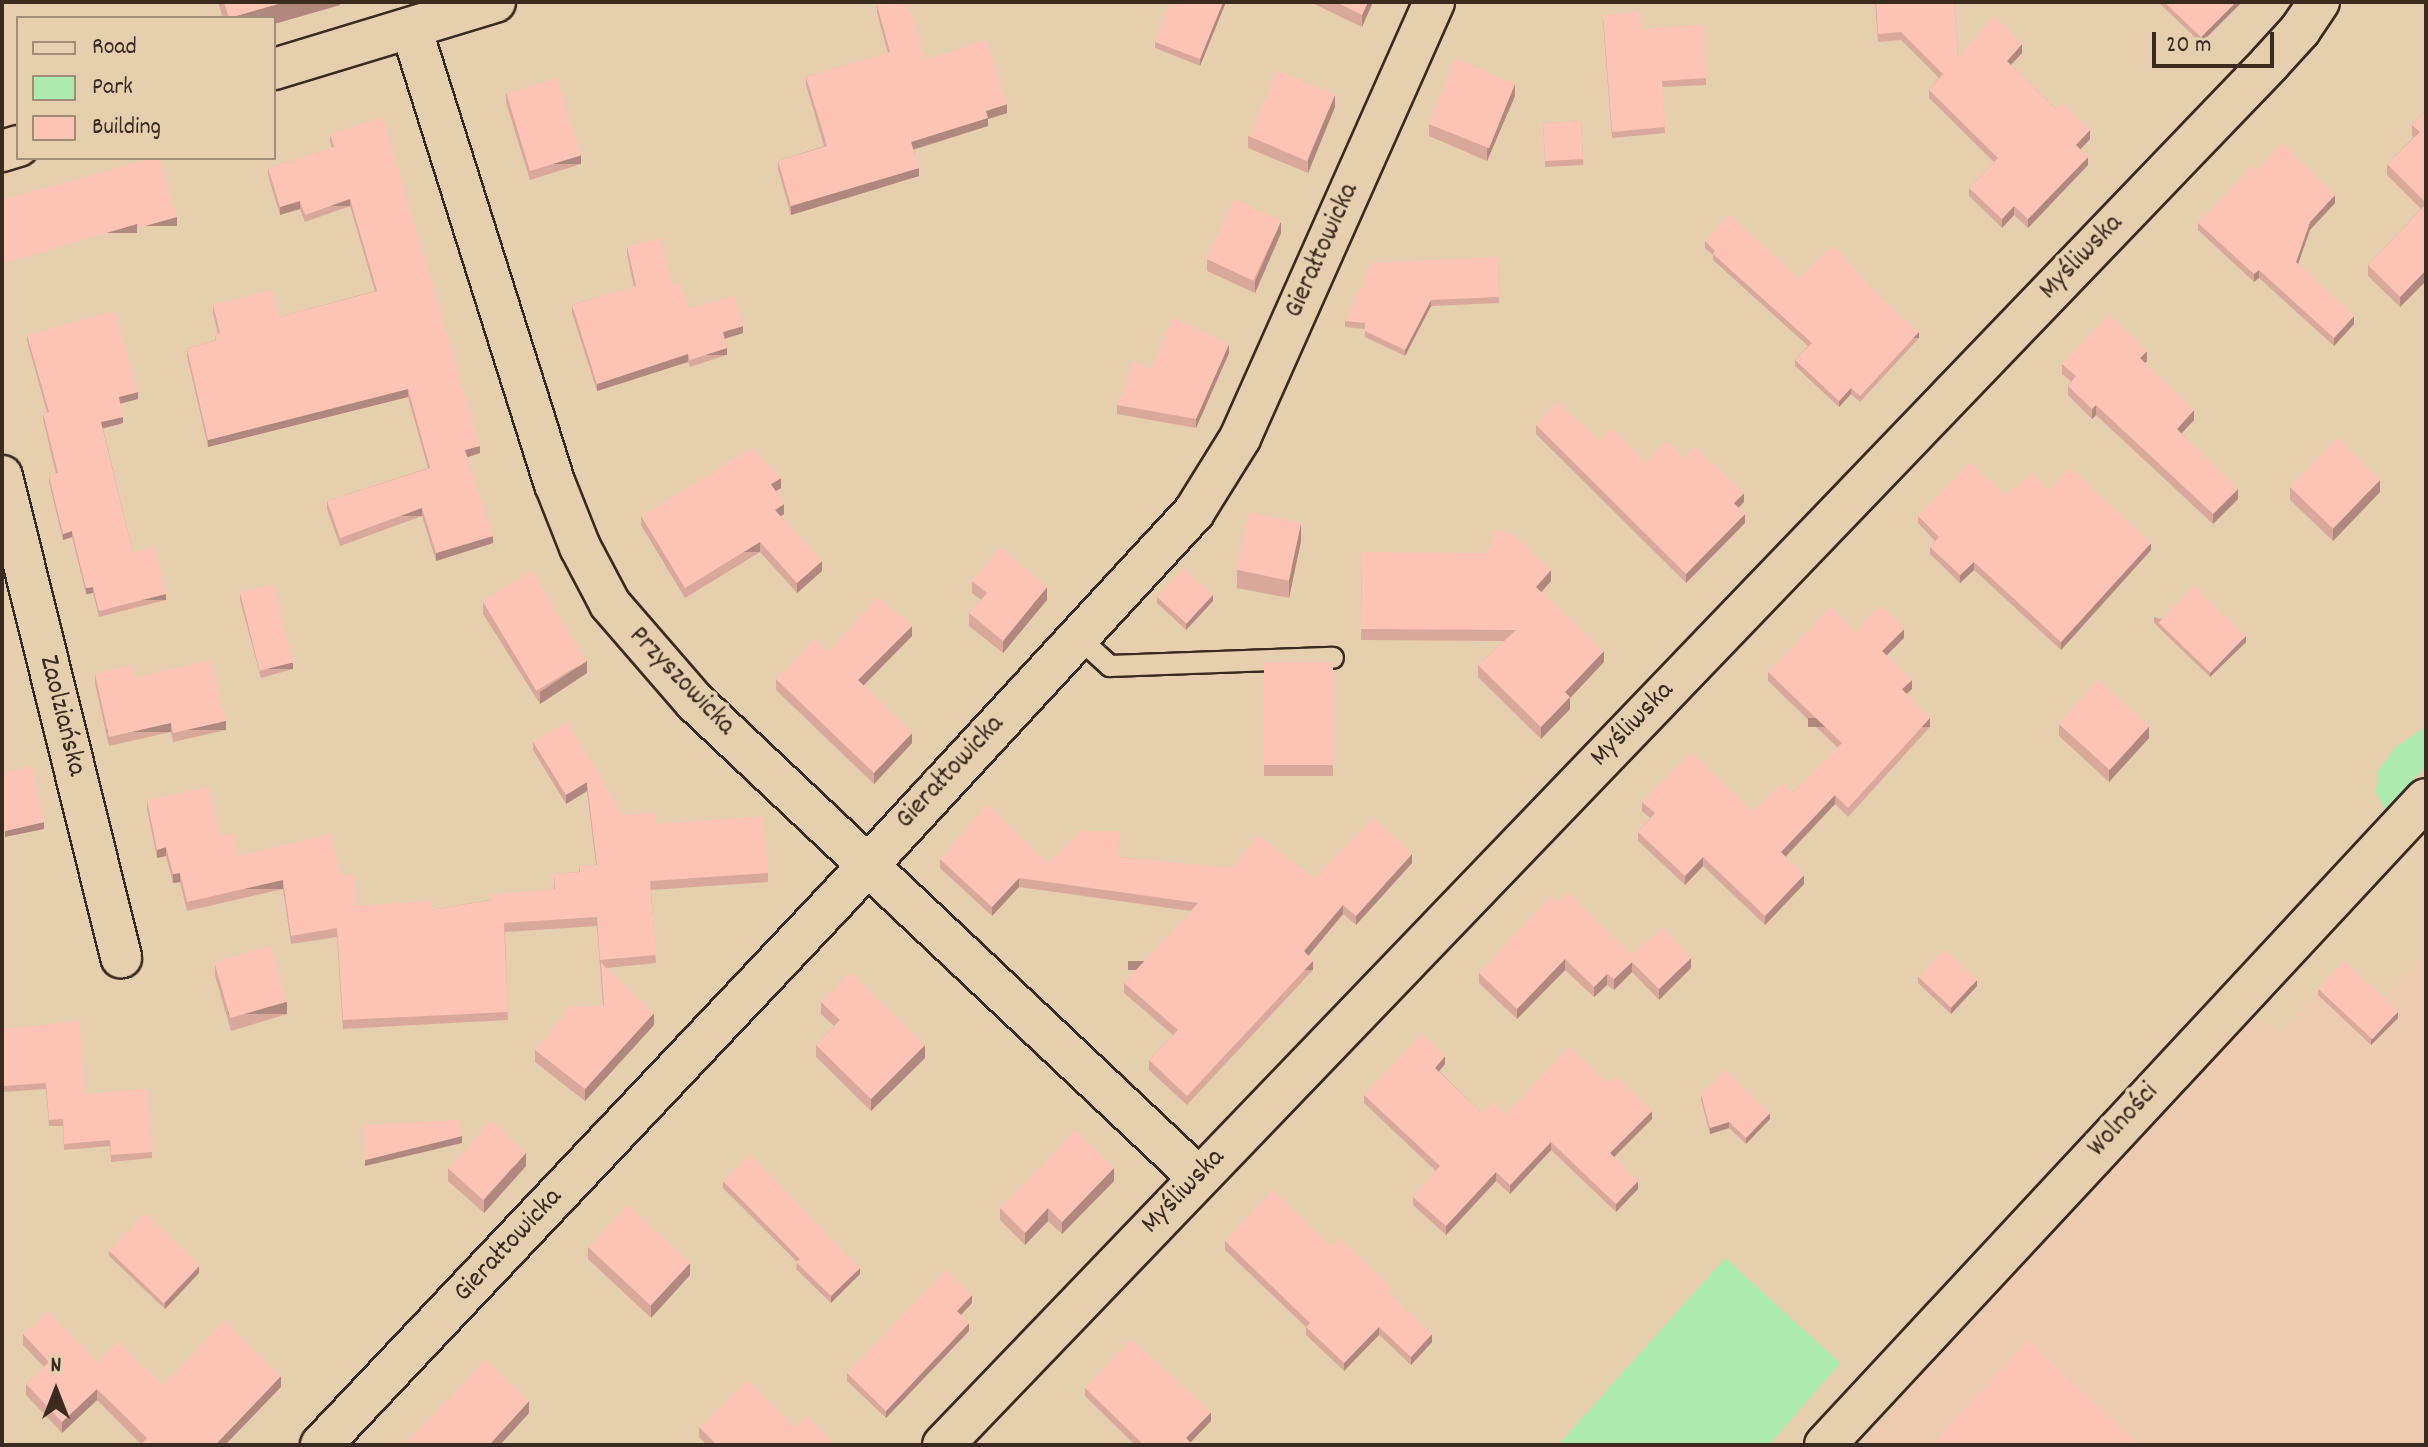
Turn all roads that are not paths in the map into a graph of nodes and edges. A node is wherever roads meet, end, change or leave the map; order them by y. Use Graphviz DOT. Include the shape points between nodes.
graph roads {
  1 [pos="495,2"];
  2 [pos="1434,2"];
  3 [pos="2319,2"];
  4 [pos="411,28"];
  5 [pos="276,68"];
  6 [pos="2,476"];
  7 [pos="1077,636"];
  8 [pos="1333,658"];
  9 [pos="2426,799"];
  10 [pos="868,863"];
  11 [pos="121,957"];
  12 [pos="1198,1177"];
  13 [pos="321,1445"];
  14 [pos="943,1445"];
  15 [pos="1825,1445"];
  1 -- 4 [label="street"];
  2 -- 7 [label="street, Gierałtowicka" via="1240,438 1194,512"];
  3 -- 12 [label="street, Myśliwska" via="2270,63"];
  4 -- 5 [label="street"];
  4 -- 10 [label="street, Przyszowicka" via="555,484 610,604 695,702"];
  6 -- 11 [label="street, Zaolziańska"];
  7 -- 8 [label="lane" via="1110,666"];
  7 -- 10 [label="street, Gierałtowicka"];
  9 -- 15 [label="street, Wolności"];
  10 -- 12 [label="street, Przyszowicka"];
  10 -- 13 [label="street, Gierałtowicka"];
  12 -- 14 [label="street, Myśliwska"];
}
